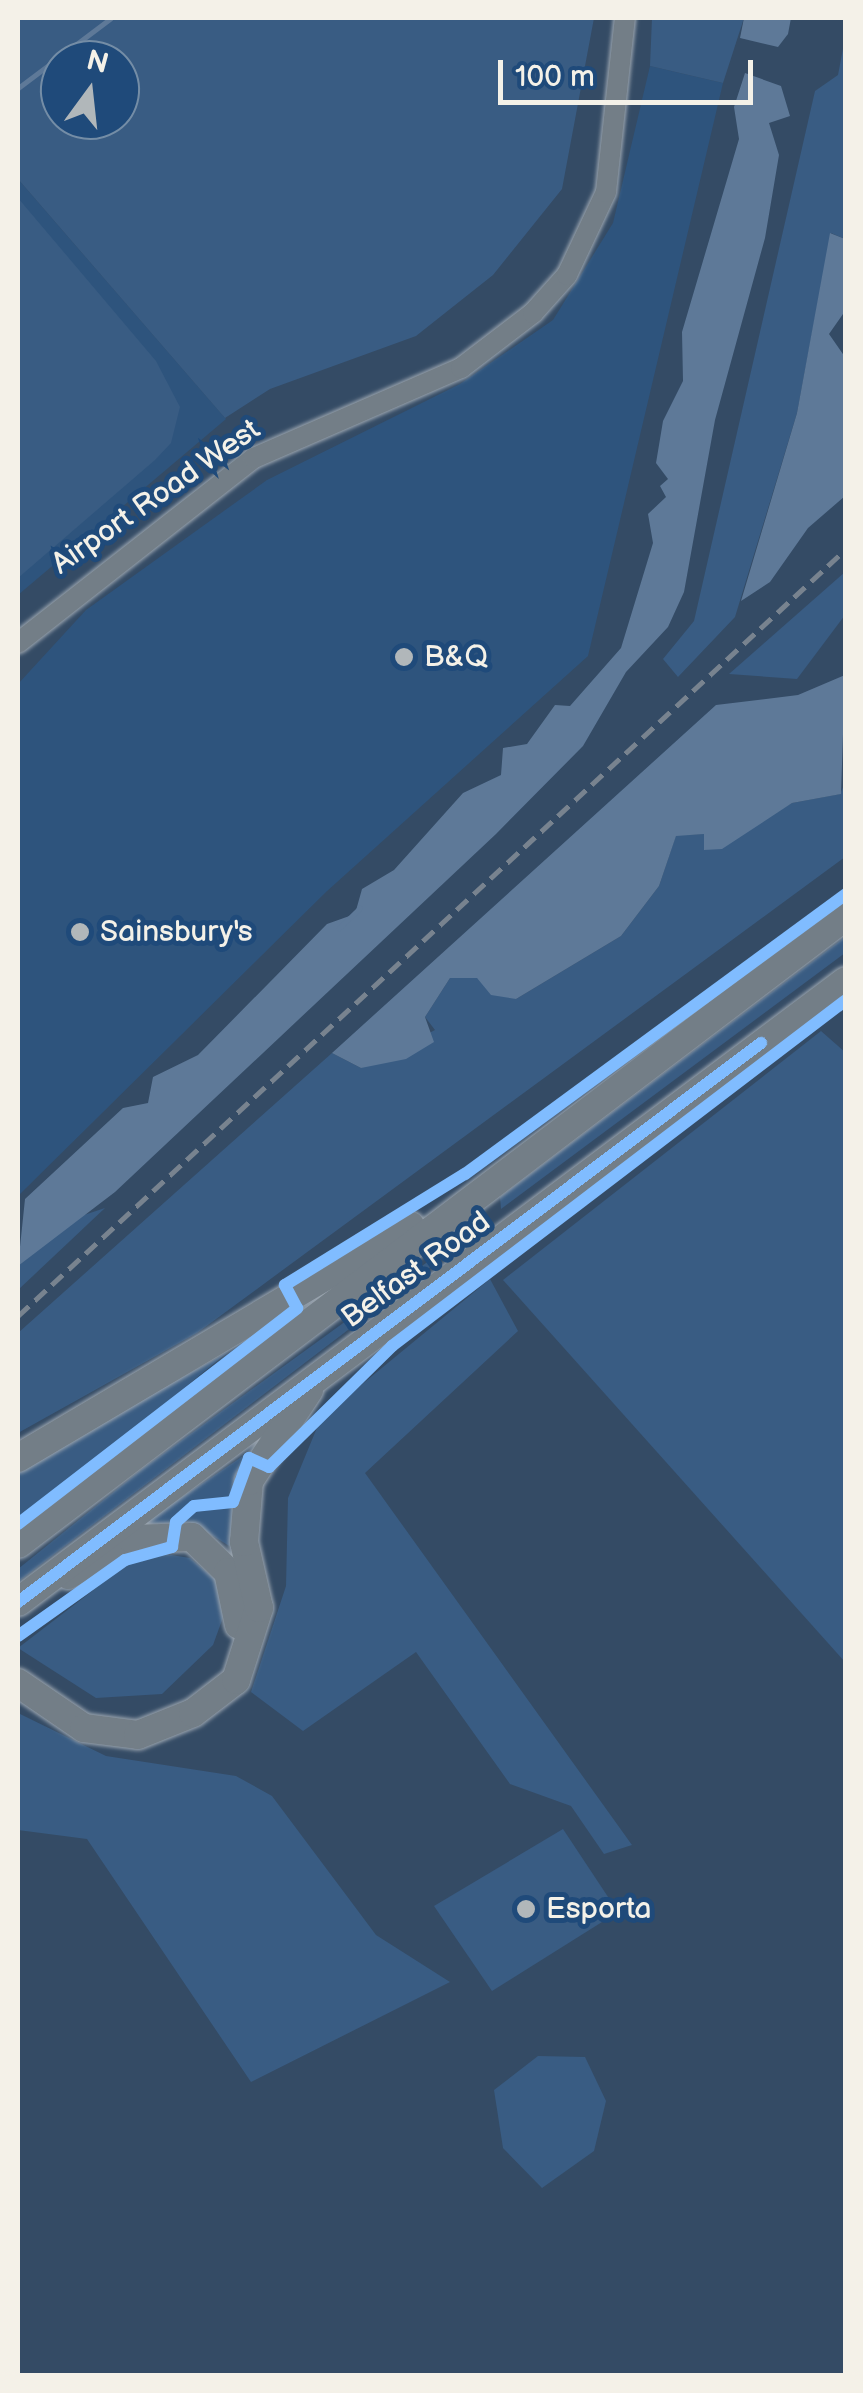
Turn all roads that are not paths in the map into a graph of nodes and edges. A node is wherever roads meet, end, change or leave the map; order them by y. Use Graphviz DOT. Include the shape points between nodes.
graph roads {
  1 [pos="626,18"];
  2 [pos="18,643"];
  3 [pos="846,916"];
  4 [pos="846,981"];
  5 [pos="466,1201"];
  6 [pos="341,1356"];
  7 [pos="18,1458"];
  8 [pos="18,1544"];
  9 [pos="20,1600"];
  10 [pos="18,1683"];
  11 [pos="210,1700"];
  1 -- 2 [label="street, Airport Road West" via="606,192 567,276 532,313 461,368 254,458"];
  3 -- 5 [label="highway, Belfast Road"];
  4 -- 6 [label="highway, Belfast Road"];
  5 -- 7 [label="highway" via="387,1236 180,1370"];
  5 -- 8 [label="highway, Belfast Road"];
  6 -- 9 [label="highway, Belfast Road"];
  6 -- 11 [label="highway" via="250,1480 244,1542 259,1608 236,1680"];
  9 -- 11 [label="highway" via="132,1539 192,1537 222,1562 240,1596 241,1621"];
  10 -- 11 [label="highway" via="57,1714 114,1734 160,1729"];
}
